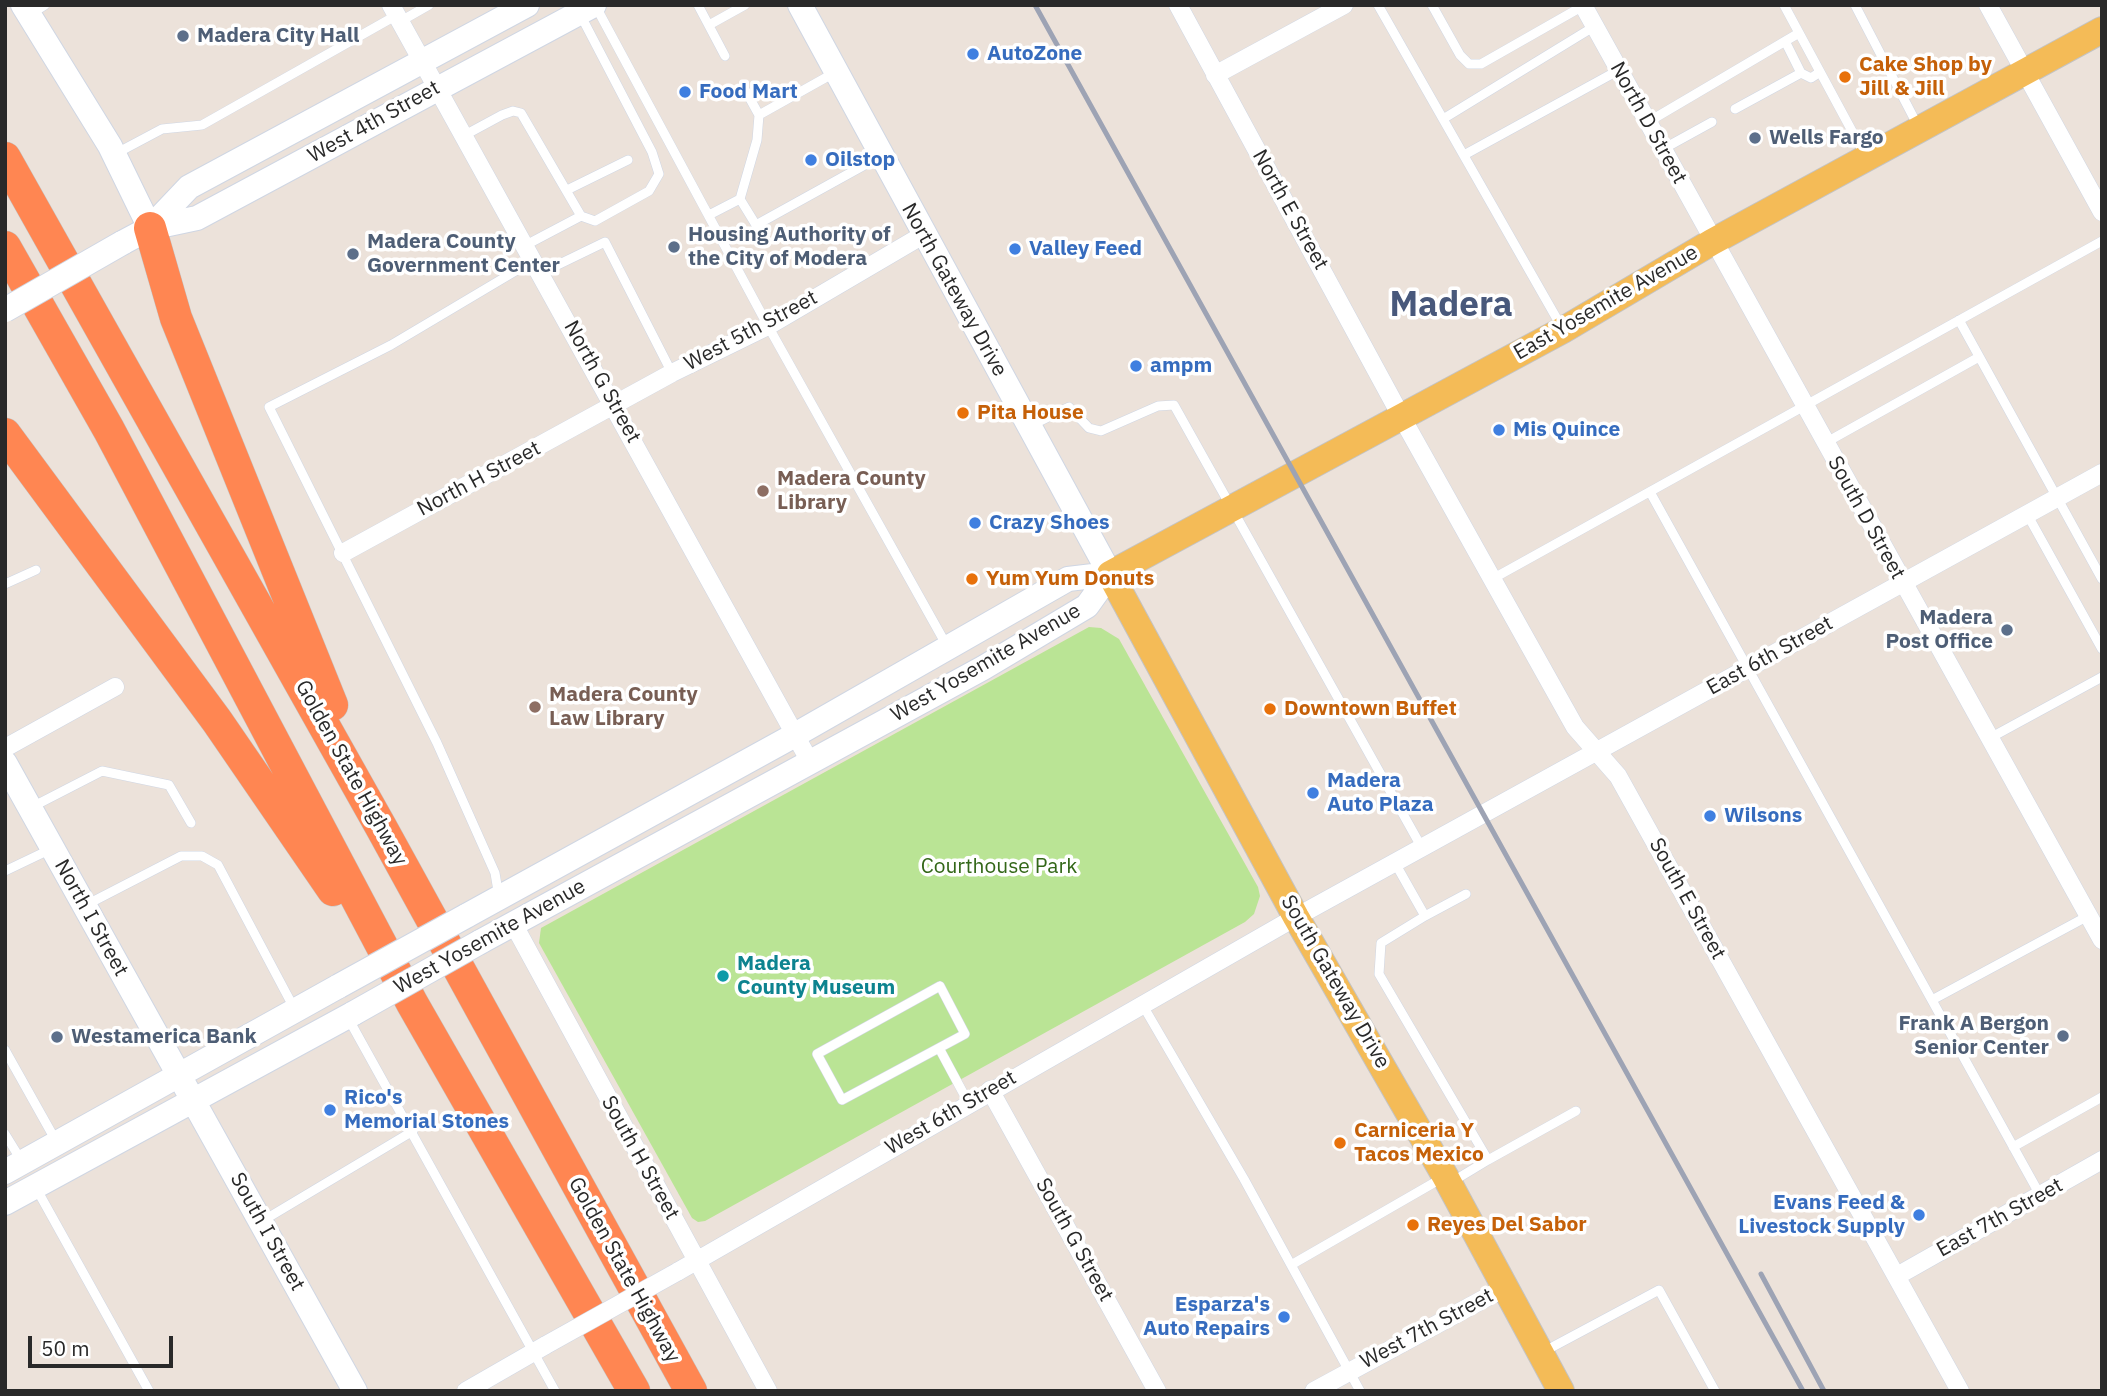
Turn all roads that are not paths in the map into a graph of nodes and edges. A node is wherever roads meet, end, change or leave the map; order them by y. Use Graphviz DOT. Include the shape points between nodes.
graph roads {
  1 [pos="429,5"];
  2 [pos="527,5"];
  3 [pos="698,5"];
  4 [pos="745,5"];
  5 [pos="800,5"];
  6 [pos="1178,5"];
  7 [pos="1344,5"];
  8 [pos="1378,5"];
  9 [pos="1432,5"];
  10 [pos="1583,5"];
  11 [pos="1784,5"];
  12 [pos="1855,5"];
  13 [pos="1988,5"];
  14 [pos="32,8"];
  15 [pos="590,8"];
  16 [pos="396,14"];
  17 [pos="709,25"];
  18 [pos="1595,26"];
  19 [pos="2102,30"];
  20 [pos="1799,33"];
  21 [pos="1785,41"];
  22 [pos="725,56"];
  23 [pos="424,62"];
  24 [pos="1619,70"];
  25 [pos="835,72"];
  26 [pos="1820,72"];
  27 [pos="2025,72"];
  28 [pos="1801,73"];
  29 [pos="1215,75"];
  30 [pos="438,86"];
  31 [pos="743,86"];
  32 [pos="1739,108"];
  33 [pos="760,115"];
  34 [pos="1443,120"];
  35 [pos="1647,122"];
  36 [pos="1711,124"];
  37 [pos="1920,130"];
  38 [pos="466,135"];
  39 [pos="1663,149"];
  40 [pos="114,155"];
  41 [pos="1464,155"];
  42 [pos="881,156"];
  43 [pos="1867,158"];
  44 [pos="5,159"];
  45 [pos="628,160"];
  46 [pos="566,190"];
  47 [pos="740,199"];
  48 [pos="2102,212"];
  49 [pos="709,215"];
  50 [pos="581,216"];
  51 [pos="150,228"];
  52 [pos="923,235"];
  53 [pos="2102,241"];
  54 [pos="1712,242"];
  55 [pos="5,247"];
  56 [pos="534,260"];
  57 [pos="5,310"];
  58 [pos="1959,320"];
  59 [pos="768,327"];
  60 [pos="1563,330"];
  61 [pos="1979,357"];
  62 [pos="672,373"];
  63 [pos="615,405"];
  64 [pos="1804,407"];
  65 [pos="1401,416"];
  66 [pos="1030,426"];
  67 [pos="5,434"];
  68 [pos="1825,443"];
  69 [pos="2102,473"];
  70 [pos="1650,492"];
  71 [pos="2057,498"];
  72 [pos="1234,508"];
  73 [pos="2027,514"];
  74 [pos="343,552"];
  75 [pos="36,570"];
  76 [pos="1110,573"];
  77 [pos="1493,578"];
  78 [pos="2102,579"];
  79 [pos="1901,583"];
  80 [pos="5,584"];
  81 [pos="948,648"];
  82 [pos="2102,649"];
  83 [pos="1747,669"];
  84 [pos="2102,677"];
  85 [pos="115,687"];
  86 [pos="795,735"];
  87 [pos="1990,738"];
  88 [pos="5,748"];
  89 [pos="1596,752"];
  90 [pos="809,760"];
  91 [pos="5,762"];
  92 [pos="30,807"];
  93 [pos="191,823"];
  94 [pos="381,827"];
  95 [pos="1438,839"];
  96 [pos="53,848"];
  97 [pos="1422,848"];
  98 [pos="1395,863"];
  99 [pos="5,871"];
  100 [pos="1466,894"];
  101 [pos="499,898"];
  102 [pos="85,906"];
  103 [pos="1425,916"];
  104 [pos="2088,916"];
  105 [pos="1296,917"];
  106 [pos="514,925"];
  107 [pos="2102,940"];
  108 [pos="1932,1000"];
  109 [pos="412,1003"];
  110 [pos="1142,1004"];
  111 [pos="295,1010"];
  112 [pos="351,1015"];
  113 [pos="939,1048"];
  114 [pos="5,1050"];
  115 [pos="178,1074"];
  116 [pos="990,1090"];
  117 [pos="2102,1097"];
  118 [pos="968,1102"];
  119 [pos="194,1103"];
  120 [pos="1576,1111"];
  121 [pos="413,1131"];
  122 [pos="5,1134"];
  123 [pos="57,1143"];
  124 [pos="2013,1147"];
  125 [pos="1488,1160"];
  126 [pos="2102,1160"];
  127 [pos="14,1167"];
  128 [pos="1447,1180"];
  129 [pos="35,1186"];
  130 [pos="2040,1195"];
  131 [pos="5,1203"];
  132 [pos="262,1221"];
  133 [pos="696,1261"];
  134 [pos="1291,1265"];
  135 [pos="1897,1276"];
  136 [pos="1504,1288"];
  137 [pos="540,1349"];
  138 [pos="1540,1353"];
  139 [pos="1349,1371"];
  140 [pos="149,1391"];
  141 [pos="355,1391"];
  142 [pos="466,1391"];
  143 [pos="555,1391"];
  144 [pos="634,1391"];
  145 [pos="691,1391"];
  146 [pos="768,1391"];
  147 [pos="1157,1391"];
  148 [pos="1314,1391"];
  149 [pos="1360,1391"];
  150 [pos="1561,1391"];
  151 [pos="1715,1391"];
  152 [pos="1961,1391"];
  1 -- 16 [label="lane"];
  2 -- 23 [label="main road, West 4th Street"];
  3 -- 17 [label="lane"];
  4 -- 17 [label="lane"];
  5 -- 25 [label="main road, North Gateway Drive"];
  6 -- 29 [label="street, North E Street"];
  7 -- 29 [label="street"];
  8 -- 34 [label="lane"];
  9 -- 10 [label="lane" via="1469,64 1480,64"];
  10 -- 18 [label="street, North D Street"];
  11 -- 20 [label="lane"];
  12 -- 37 [label="lane"];
  13 -- 27 [label="street"];
  14 -- 40 [label="main road"];
  15 -- 30 [label="main road, West 4th Street"];
  15 -- 49 [label="lane"];
  15 -- 50 [label="lane" via="659,174 649,191 595,221"];
  16 -- 23 [label="street, North G Street"];
  16 -- 40 [label="lane" via="202,125 162,129"];
  17 -- 22 [label="lane"];
  18 -- 24 [label="street, North D Street"];
  18 -- 34 [label="lane"];
  19 -- 27 [label="main road, East Yosemite Avenue"];
  20 -- 21 [label="lane"];
  20 -- 26 [label="lane"];
  21 -- 28 [label="lane"];
  21 -- 35 [label="lane"];
  23 -- 30 [label="street, North G Street"];
  23 -- 51 [label="main road, West 4th Street" via="189,187"];
  24 -- 35 [label="street, North D Street"];
  24 -- 41 [label="lane"];
  25 -- 33 [label="lane"];
  25 -- 42 [label="main road, North Gateway Drive"];
  26 -- 28 [label="lane" via="1811,78"];
  26 -- 43 [label="lane"];
  27 -- 37 [label="main road, East Yosemite Avenue"];
  27 -- 48 [label="street"];
  28 -- 32 [label="lane"];
  29 -- 65 [label="street, North E Street"];
  30 -- 38 [label="street, North G Street"];
  30 -- 51 [label="main road, West 4th Street" via="197,218"];
  31 -- 33 [label="lane"];
  33 -- 47 [label="lane"];
  34 -- 41 [label="lane"];
  35 -- 39 [label="street, North D Street"];
  36 -- 39 [label="lane"];
  37 -- 43 [label="main road, East Yosemite Avenue"];
  38 -- 46 [label="lane" via="502,115 521,113"];
  38 -- 56 [label="street, North G Street"];
  39 -- 54 [label="street, North D Street"];
  40 -- 51 [label="main road"];
  41 -- 60 [label="lane"];
  42 -- 47 [label="lane" via="757,225"];
  42 -- 52 [label="main road, North Gateway Drive"];
  43 -- 54 [label="main road, East Yosemite Avenue"];
  44 -- 94 [label="highway, Golden State Highway"];
  45 -- 46 [label="lane"];
  46 -- 50 [label="lane"];
  47 -- 49 [label="lane"];
  49 -- 59 [label="lane"];
  50 -- 56 [label="lane"];
  51 -- 57 [label="main road, West 4th Street, bridge"];
  51 -- 94 [label="highway" via="176,318"];
  52 -- 59 [label="street, West 5th Street"];
  52 -- 66 [label="main road, North Gateway Drive"];
  53 -- 58 [label="lane"];
  54 -- 60 [label="main road, East Yosemite Avenue"];
  54 -- 64 [label="street, South D Street"];
  55 -- 109 [label="highway" via="109,430"];
  56 -- 62 [label="lane" via="605,242"];
  56 -- 63 [label="street, North G Street"];
  56 -- 74 [label="lane" via="391,345 269,407"];
  58 -- 61 [label="lane"];
  58 -- 64 [label="lane"];
  59 -- 62 [label="street, West 5th Street"];
  59 -- 81 [label="lane"];
  60 -- 65 [label="main road, East Yosemite Avenue"];
  61 -- 68 [label="lane"];
  61 -- 71 [label="lane"];
  62 -- 63 [label="street, West 5th Street"];
  63 -- 74 [label="street, North H Street"];
  63 -- 86 [label="street, North G Street"];
  64 -- 68 [label="street, South D Street"];
  64 -- 70 [label="lane"];
  65 -- 72 [label="main road, East Yosemite Avenue"];
  65 -- 77 [label="street, South E Street"];
  66 -- 72 [label="lane" via="1069,407 1089,428 1101,431 1158,406 1174,405"];
  66 -- 76 [label="main road, North Gateway Drive"];
  67 -- 109 [label="highway" via="217,720"];
  68 -- 79 [label="street, South D Street"];
  69 -- 71 [label="street, East 6th Street"];
  70 -- 77 [label="lane"];
  70 -- 83 [label="lane"];
  71 -- 73 [label="street, East 6th Street"];
  71 -- 78 [label="lane"];
  72 -- 76 [label="main road, East Yosemite Avenue"];
  72 -- 97 [label="lane"];
  73 -- 79 [label="street, East 6th Street"];
  73 -- 82 [label="lane"];
  74 -- 101 [label="lane" via="437,743 495,873"];
  75 -- 80 [label="lane"];
  76 -- 81 [label="main road, West Yosemite Avenue" via="1068,579"];
  76 -- 90 [label="main road, West Yosemite Avenue" via="1087,606 983,668"];
  76 -- 105 [label="main road, South Gateway Drive"];
  77 -- 89 [label="street, South E Street" via="1575,727"];
  79 -- 83 [label="street, East 6th Street"];
  79 -- 87 [label="street, South D Street"];
  81 -- 86 [label="main road, West Yosemite Avenue"];
  83 -- 89 [label="street, East 6th Street"];
  83 -- 108 [label="lane"];
  84 -- 87 [label="lane"];
  85 -- 88 [label="street"];
  86 -- 90 [label="street, North G Street"];
  86 -- 101 [label="main road, West Yosemite Avenue"];
  87 -- 104 [label="street, South D Street"];
  89 -- 95 [label="street, East 6th Street"];
  89 -- 135 [label="street, South E Street" via="1618,776"];
  90 -- 106 [label="main road, West Yosemite Avenue"];
  91 -- 92 [label="main road, North I Street"];
  92 -- 93 [label="lane" via="102,771 169,786"];
  92 -- 96 [label="main road, North I Street"];
  94 -- 145 [label="highway, Golden State Highway"];
  95 -- 97 [label="street, West 6th Street"];
  96 -- 99 [label="lane"];
  96 -- 102 [label="main road, North I Street"];
  97 -- 98 [label="street, West 6th Street"];
  98 -- 103 [label="lane"];
  98 -- 105 [label="street, West 6th Street"];
  100 -- 103 [label="lane"];
  101 -- 106 [label="main road"];
  101 -- 111 [label="main road, West Yosemite Avenue, bridge"];
  102 -- 111 [label="lane" via="181,856 202,856 218,865"];
  102 -- 115 [label="main road, North I Street"];
  103 -- 125 [label="lane" via="1381,943 1379,974"];
  104 -- 107 [label="street, South D Street"];
  104 -- 108 [label="lane"];
  105 -- 110 [label="street, West 6th Street"];
  105 -- 128 [label="main road, South Gateway Drive"];
  106 -- 112 [label="main road, West Yosemite Avenue, bridge"];
  106 -- 133 [label="street, South H Street"];
  108 -- 124 [label="lane"];
  109 -- 144 [label="highway"];
  110 -- 116 [label="street, West 6th Street"];
  110 -- 134 [label="lane"];
  111 -- 115 [label="main road, West Yosemite Avenue"];
  112 -- 119 [label="main road, West Yosemite Avenue"];
  112 -- 121 [label="lane"];
  113 -- 113 [label="lane" via="965,1034 940,986 817,1054 842,1100"];
  113 -- 118 [label="lane"];
  114 -- 123 [label="lane"];
  115 -- 119 [label="main road, South I Street"];
  115 -- 123 [label="main road, West Yosemite Avenue"];
  116 -- 118 [label="street, West 6th Street"];
  116 -- 147 [label="street, South G Street"];
  117 -- 124 [label="lane"];
  118 -- 133 [label="street, West 6th Street"];
  119 -- 129 [label="main road, West Yosemite Avenue"];
  119 -- 132 [label="main road, South I Street"];
  120 -- 125 [label="lane"];
  121 -- 132 [label="lane"];
  121 -- 137 [label="lane"];
  122 -- 127 [label="lane"];
  123 -- 127 [label="main road, West Yosemite Avenue"];
  124 -- 130 [label="lane"];
  125 -- 128 [label="lane"];
  126 -- 130 [label="street, East 7th Street"];
  128 -- 134 [label="lane"];
  128 -- 136 [label="main road, South Gateway Drive"];
  129 -- 131 [label="main road, West Yosemite Avenue"];
  129 -- 140 [label="lane"];
  130 -- 135 [label="street, East 7th Street"];
  132 -- 141 [label="main road, South I Street"];
  133 -- 137 [label="street, West 6th Street, bridge"];
  133 -- 146 [label="street, South H Street"];
  134 -- 139 [label="lane"];
  135 -- 152 [label="street, South E Street"];
  136 -- 138 [label="main road, South Gateway Drive"];
  136 -- 139 [label="street, West 7th Street"];
  137 -- 142 [label="street, West 6th Street"];
  137 -- 143 [label="lane"];
  138 -- 150 [label="main road, South Gateway Drive"];
  138 -- 151 [label="lane" via="1659,1290"];
  139 -- 148 [label="street, West 7th Street"];
  139 -- 149 [label="lane"];
}
